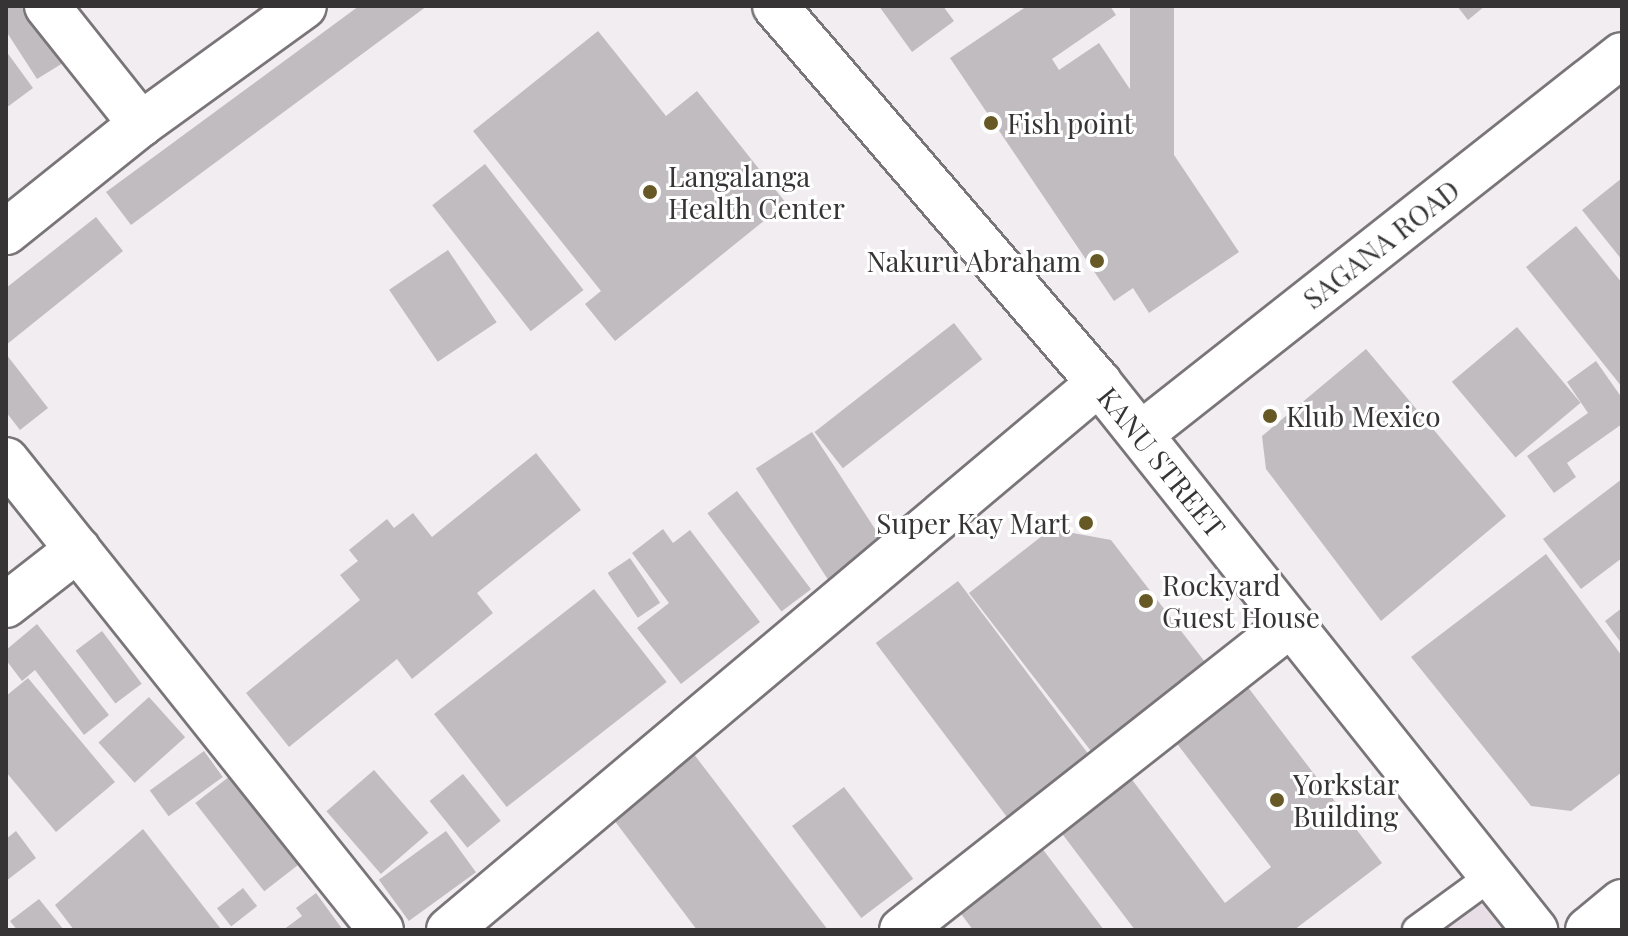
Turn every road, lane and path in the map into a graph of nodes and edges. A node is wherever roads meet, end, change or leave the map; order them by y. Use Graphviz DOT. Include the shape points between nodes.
graph roads {
  1 [pos="47,6"];
  2 [pos="304,6"];
  3 [pos="775,6"];
  4 [pos="1622,55"];
  5 [pos="141,124"];
  6 [pos="6,232"];
  7 [pos="1099,383"];
  8 [pos="1141,434"];
  9 [pos="6,460"];
  10 [pos="78,549"];
  11 [pos="6,605"];
  12 [pos="1291,624"];
  13 [pos="1491,876"];
  14 [pos="1622,902"];
  15 [pos="381,930"];
  16 [pos="449,930"];
  17 [pos="902,930"];
  18 [pos="1417,930"];
  19 [pos="1535,930"];
  20 [pos="1588,930"];
  1 -- 5 [label="street"];
  2 -- 5 [label="street"];
  3 -- 7 [label="street, KANU STREET"];
  4 -- 8 [label="street, SAGANA ROAD"];
  5 -- 6 [label="street"];
  7 -- 8 [label="street, KANU STREET"];
  7 -- 16 [label="street"];
  8 -- 12 [label="street, KANU STREET"];
  9 -- 10 [label="street"];
  10 -- 11 [label="street"];
  10 -- 15 [label="street"];
  12 -- 13 [label="street, KANU STREET"];
  12 -- 17 [label="street"];
  13 -- 18 [label="lane"];
  13 -- 19 [label="street, KANU STREET"];
  14 -- 20 [label="street"];
}
